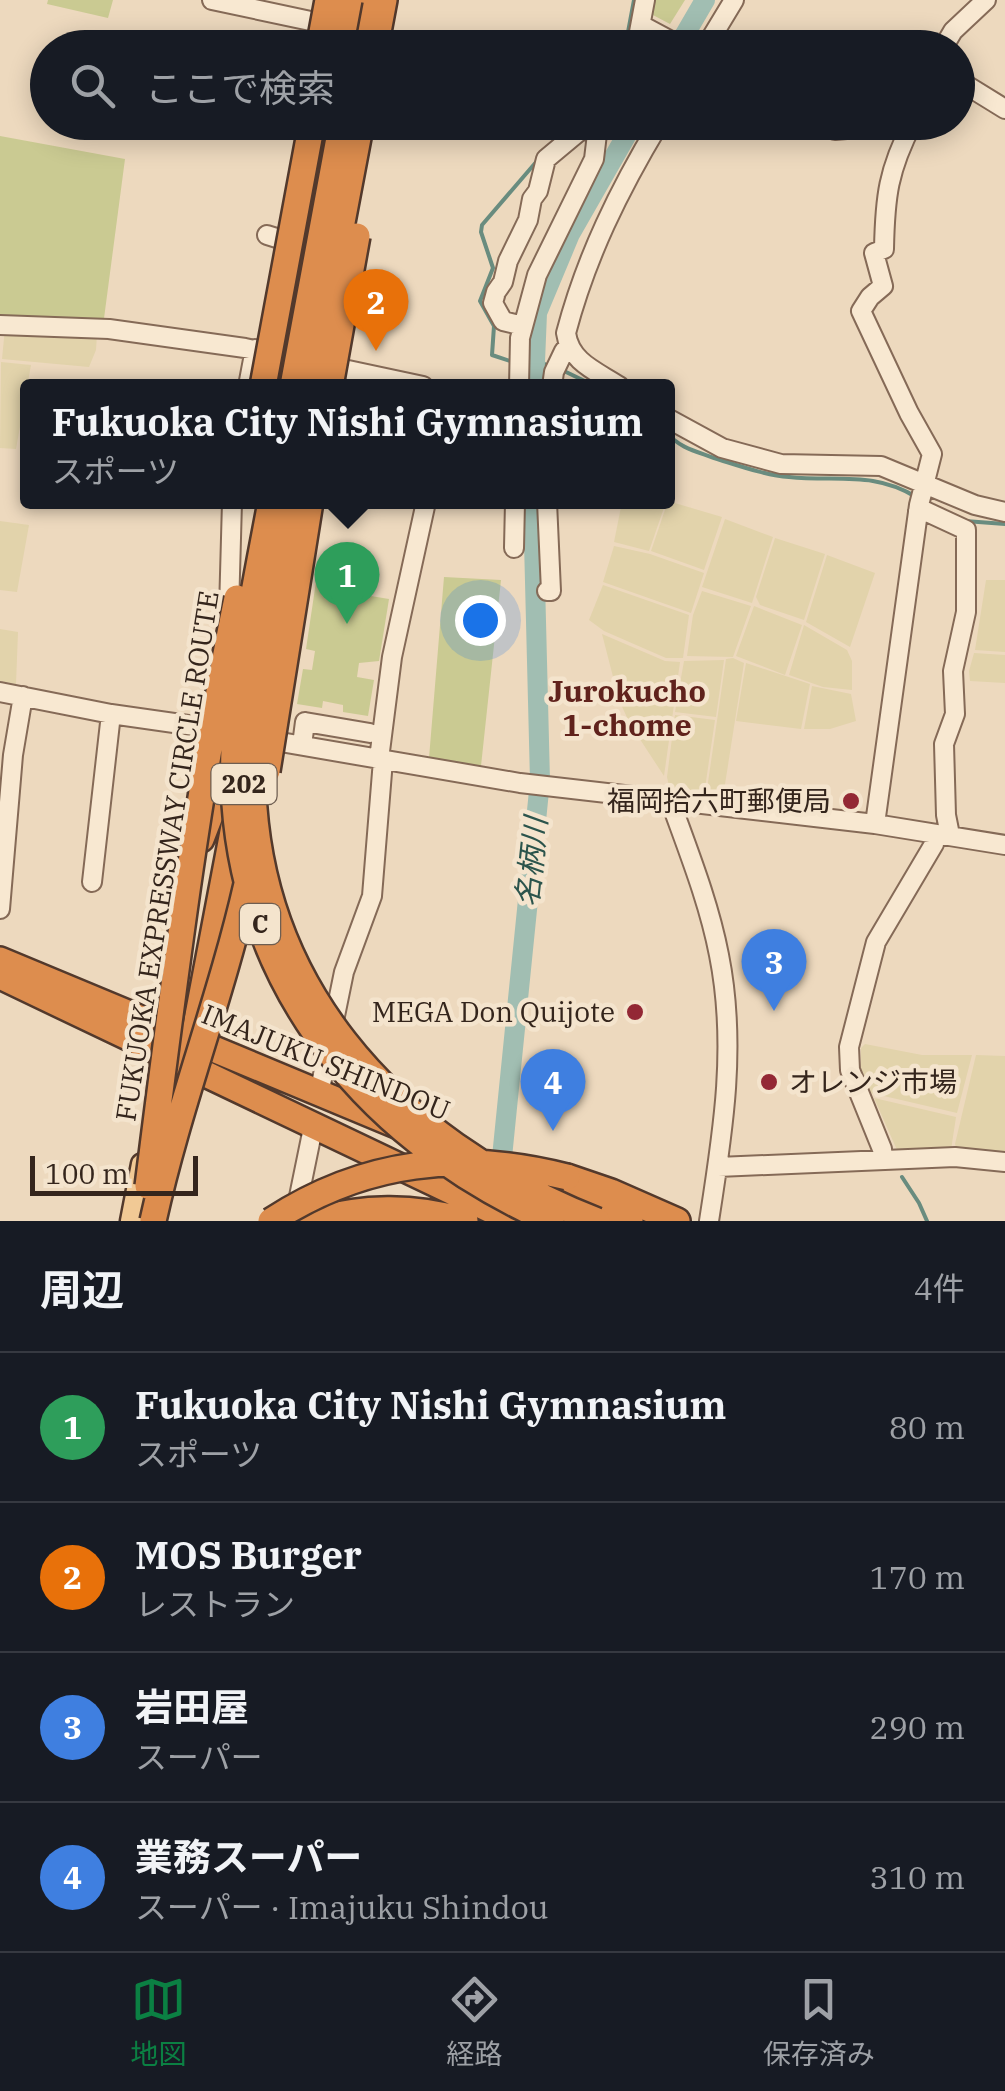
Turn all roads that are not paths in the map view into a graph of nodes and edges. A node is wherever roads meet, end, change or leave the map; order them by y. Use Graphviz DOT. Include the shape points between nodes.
graph roads {
  1 [pos="332,0"];
  2 [pos="349,0"];
  3 [pos="380,0"];
  4 [pos="646,0"];
  5 [pos="734,0"];
  6 [pos="986,0"];
  7 [pos="220,1"];
  8 [pos="641,24"];
  9 [pos="310,30"];
  10 [pos="326,30"];
  11 [pos="350,30"];
  12 [pos="360,30"];
  13 [pos="378,30"];
  14 [pos="384,30"];
  15 [pos="640,30"];
  16 [pos="652,30"];
  17 [pos="716,30"];
  18 [pos="954,30"];
  19 [pos="975,90"];
  20 [pos="1005,109"];
  21 [pos="307,140"];
  22 [pos="323,140"];
  23 [pos="338,140"];
  24 [pos="338,140"];
  25 [pos="358,140"];
  26 [pos="373,140"];
  27 [pos="576,140"];
  28 [pos="594,140"];
  29 [pos="649,140"];
  30 [pos="903,140"];
  31 [pos="267,235"];
  32 [pos="318,251"];
  33 [pos="0,324"];
  34 [pos="523,326"];
  35 [pos="256,349"];
  36 [pos="558,368"];
  37 [pos="250,379"];
  38 [pos="264,379"];
  39 [pos="277,379"];
  40 [pos="299,379"];
  41 [pos="303,379"];
  42 [pos="303,379"];
  43 [pos="304,379"];
  44 [pos="331,379"];
  45 [pos="519,379"];
  46 [pos="608,379"];
  47 [pos="675,422"];
  48 [pos="920,498"];
  49 [pos="232,509"];
  50 [pos="263,509"];
  51 [pos="264,509"];
  52 [pos="264,509"];
  53 [pos="291,509"];
  54 [pos="291,509"];
  55 [pos="309,509"];
  56 [pos="424,509"];
  57 [pos="513,509"];
  58 [pos="547,509"];
  59 [pos="1005,512"];
  60 [pos="514,548"];
  61 [pos="547,592"];
  62 [pos="241,649"];
  63 [pos="0,692"];
  64 [pos="23,696"];
  65 [pos="111,714"];
  66 [pos="226,730"];
  67 [pos="370,734"];
  68 [pos="255,737"];
  69 [pos="302,745"];
  70 [pos="381,759"];
  71 [pos="671,803"];
  72 [pos="875,824"];
  73 [pos="942,835"];
  74 [pos="1005,845"];
  75 [pos="92,882"];
  76 [pos="0,909"];
  77 [pos="0,960"];
  78 [pos="0,976"];
  79 [pos="163,1028"];
  80 [pos="193,1039"];
  81 [pos="160,1055"];
  82 [pos="188,1066"];
  83 [pos="319,1094"];
  84 [pos="314,1128"];
  85 [pos="882,1160"];
  86 [pos="1005,1162"];
  87 [pos="718,1168"];
  88 [pos="471,1214"];
  89 [pos="512,1220"];
  90 [pos="131,1221"];
  91 [pos="144,1221"];
  92 [pos="154,1221"];
  93 [pos="272,1221"];
  94 [pos="294,1221"];
  95 [pos="310,1221"];
  96 [pos="550,1221"];
  97 [pos="598,1221"];
  98 [pos="630,1221"];
  99 [pos="677,1221"];
  100 [pos="709,1221"];
  1 -- 10 [label="highway, bridge"];
  2 -- 11 [label="highway, bridge"];
  3 -- 12 [label="highway"];
  3 -- 13 [label="highway"];
  3 -- 14 [label="highway"];
  4 -- 8 [label="street"];
  5 -- 17 [label="street"];
  6 -- 18 [label="street"];
  7 -- 9 [label="street"];
  8 -- 15 [label="street"];
  8 -- 16 [label="street"];
  19 -- 20 [label="street"];
  21 -- 38 [label="highway, bridge"];
  22 -- 39 [label="highway"];
  23 -- 32 [label="highway"];
  24 -- 42 [label="highway, bridge"];
  25 -- 43 [label="highway, bridge"];
  26 -- 44 [label="highway, bridge"];
  27 -- 34 [label="street" via="546,160 496,292 493,304 503,321"];
  28 -- 34 [label="street" via="594,159 537,274"];
  29 -- 36 [label="street" via="597,239"];
  30 -- 48 [label="street" via="885,194 884,250 874,253 883,286 862,312 932,454"];
  31 -- 32 [label="street"];
  32 -- 41 [label="highway"];
  33 -- 35 [label="street" via="109,329"];
  34 -- 45 [label="street"];
  35 -- 37 [label="street"];
  35 -- 40 [label="street"];
  36 -- 46 [label="street" via="580,362"];
  47 -- 48 [label="street" via="722,448 781,464 880,466"];
  48 -- 59 [label="street"];
  48 -- 72 [label="street"];
  48 -- 73 [label="street" via="925,511 966,530 966,612 953,671 955,714 944,744"];
  49 -- 62 [label="street" via="229,614"];
  50 -- 91 [label="highway, FUKUOKA EXPRESSWAY CIRCLE ROUTE, bridge" via="222,670"];
  51 -- 62 [label="highway, 202"];
  52 -- 96 [label="highway, FUKUOKA EXPRESSWAY CIRCLE ROUTE / C, bridge" via="234,750 242,847 264,936 297,1007 371,1102 446,1164"];
  53 -- 68 [label="highway, 202"];
  54 -- 97 [label="highway, bridge" via="267,622 253,751 259,839 279,925 330,1024 397,1101 494,1172"];
  55 -- 92 [label="highway, FUKUOKA EXPRESSWAY CIRCLE ROUTE / C, bridge" via="244,897"];
  56 -- 70 [label="street" via="392,657"];
  57 -- 60 [label="street"];
  58 -- 61 [label="street"];
  62 -- 66 [label="highway, 202"];
  63 -- 64 [label="street"];
  64 -- 65 [label="street"];
  64 -- 76 [label="street"];
  65 -- 66 [label="street"];
  65 -- 75 [label="street"];
  66 -- 68 [label="street"];
  66 -- 79 [label="highway, 202"];
  67 -- 69 [label="street" via="306,722"];
  68 -- 69 [label="street"];
  68 -- 80 [label="highway, 202"];
  69 -- 70 [label="street"];
  70 -- 71 [label="street"];
  70 -- 83 [label="street" via="372,896 344,972"];
  71 -- 72 [label="street"];
  71 -- 87 [label="street" via="720,959 728,1062"];
  72 -- 73 [label="street"];
  73 -- 74 [label="street"];
  73 -- 85 [label="street" via="876,942 849,1047 850,1070"];
  77 -- 79 [label="highway, IMAJUKU SHINDOU"];
  78 -- 81 [label="highway, IMAJUKU SHINDOU"];
  79 -- 80 [label="highway, IMAJUKU SHINDOU"];
  79 -- 81 [label="highway, 202"];
  80 -- 82 [label="highway, 202"];
  80 -- 83 [label="highway, IMAJUKU SHINDOU"];
  81 -- 82 [label="highway, IMAJUKU SHINDOU"];
  81 -- 90 [label="main road"];
  82 -- 84 [label="highway, IMAJUKU SHINDOU"];
  82 -- 92 [label="main road"];
  83 -- 98 [label="highway, IMAJUKU SHINDOU, bridge"];
  84 -- 88 [label="highway, IMAJUKU SHINDOU"];
  84 -- 94 [label="street"];
  85 -- 86 [label="street"];
  85 -- 87 [label="street"];
  87 -- 100 [label="street"];
  88 -- 89 [label="highway, IMAJUKU SHINDOU"];
  88 -- 95 [label="highway" via="381,1209"];
  93 -- 99 [label="highway, bridge" via="369,1174 464,1160 567,1177"];
}
